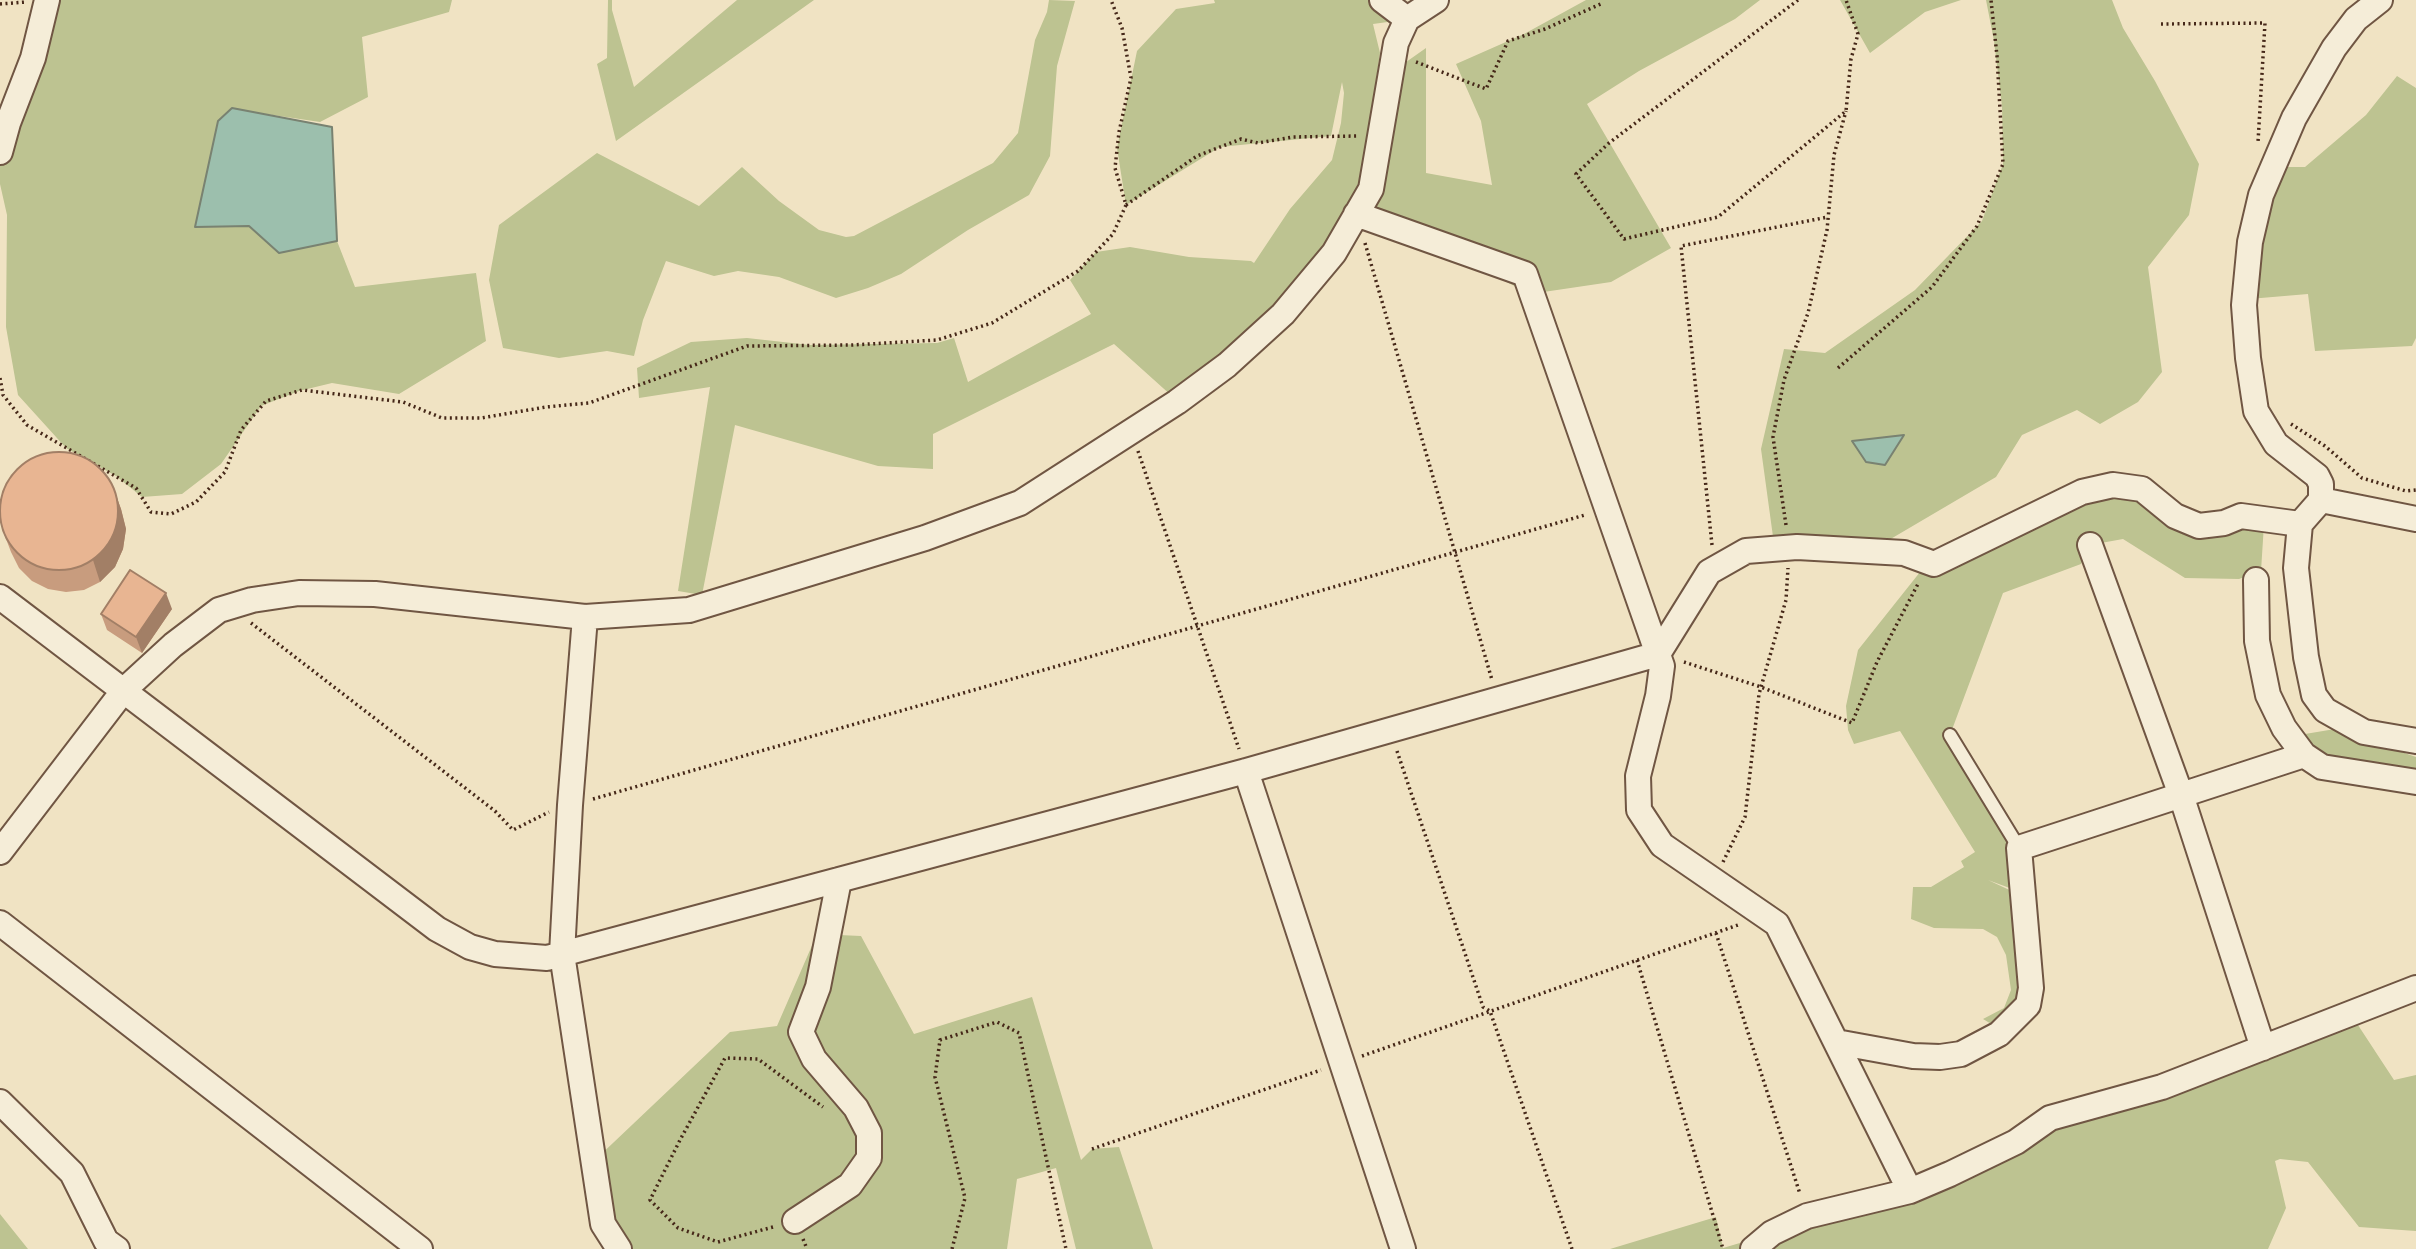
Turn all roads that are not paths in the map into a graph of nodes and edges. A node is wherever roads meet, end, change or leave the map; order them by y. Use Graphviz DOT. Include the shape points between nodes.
graph roads {
  1 [pos="47,0"];
  2 [pos="1382,0"];
  3 [pos="1436,0"];
  4 [pos="2380,0"];
  5 [pos="1407,19"];
  6 [pos="0,152"];
  7 [pos="1356,214"];
  8 [pos="2321,500"];
  9 [pos="2416,519"];
  10 [pos="2300,524"];
  11 [pos="2090,545"];
  12 [pos="2256,580"];
  13 [pos="0,597"];
  14 [pos="585,617"];
  15 [pos="1658,654"];
  16 [pos="124,690"];
  17 [pos="1950,735"];
  18 [pos="2416,741"];
  19 [pos="2304,755"];
  20 [pos="1246,771"];
  21 [pos="2416,782"];
  22 [pos="2180,795"];
  23 [pos="2019,848"];
  24 [pos="0,852"];
  25 [pos="839,880"];
  26 [pos="0,923"];
  27 [pos="562,954"];
  28 [pos="2416,988"];
  29 [pos="1836,1042"];
  30 [pos="2263,1048"];
  31 [pos="0,1102"];
  32 [pos="1910,1191"];
  33 [pos="795,1221"];
  34 [pos="117,1249"];
  35 [pos="421,1249"];
  36 [pos="619,1249"];
  37 [pos="1403,1249"];
  38 [pos="1752,1249"];
  1 -- 6 [label="street" via="33,58"];
  2 -- 5 [label="street"];
  3 -- 5 [label="street"];
  4 -- 8 [label="street" via="2356,19 2334,48 2294,118 2261,195 2250,242 2244,305 2256,411 2277,444 2317,476"];
  5 -- 7 [label="street" via="1396,43 1371,189"];
  7 -- 14 [label="street" via="1334,253 1283,314 1227,365 1020,503 950,530 689,610"];
  7 -- 15 [label="street" via="1525,274"];
  8 -- 9 [label="street"];
  8 -- 10 [label="street"];
  10 -- 15 [label="street" via="2241,516 2199,526 2175,516 2142,489 2113,485 2082,492 1934,564 1904,553 1789,548 1746,551 1709,572"];
  10 -- 18 [label="street" via="2296,568 2314,695 2325,710 2364,732"];
  11 -- 22 [label="street"];
  12 -- 19 [label="street" via="2258,640 2268,695"];
  13 -- 16 [label="street"];
  14 -- 16 [label="street" via="375,594 299,593 252,600 219,610"];
  14 -- 27 [label="street"];
  15 -- 20 [label="street"];
  15 -- 29 [label="street" via="1658,696 1638,776 1639,810 1662,845 1777,924"];
  16 -- 24 [label="street"];
  16 -- 27 [label="street" via="437,929 495,954 547,958"];
  17 -- 23 [label="lane"];
  19 -- 21 [label="street" via="2322,767"];
  19 -- 22 [label="street"];
  20 -- 25 [label="street"];
  20 -- 37 [label="street"];
  22 -- 23 [label="street"];
  22 -- 30 [label="street"];
  23 -- 29 [label="street" via="2031,988 2028,1005 1999,1034 1961,1054 1913,1056"];
  25 -- 27 [label="street"];
  25 -- 33 [label="street" via="818,988 801,1032 814,1059 856,1108 869,1133 869,1158 850,1185"];
  26 -- 35 [label="street"];
  27 -- 36 [label="street" via="603,1224"];
  28 -- 30 [label="street"];
  29 -- 32 [label="street"];
  30 -- 32 [label="street" via="2162,1087 2050,1118 2016,1142"];
  31 -- 34 [label="street" via="72,1173 106,1241"];
  32 -- 38 [label="street" via="1807,1216"];
}
